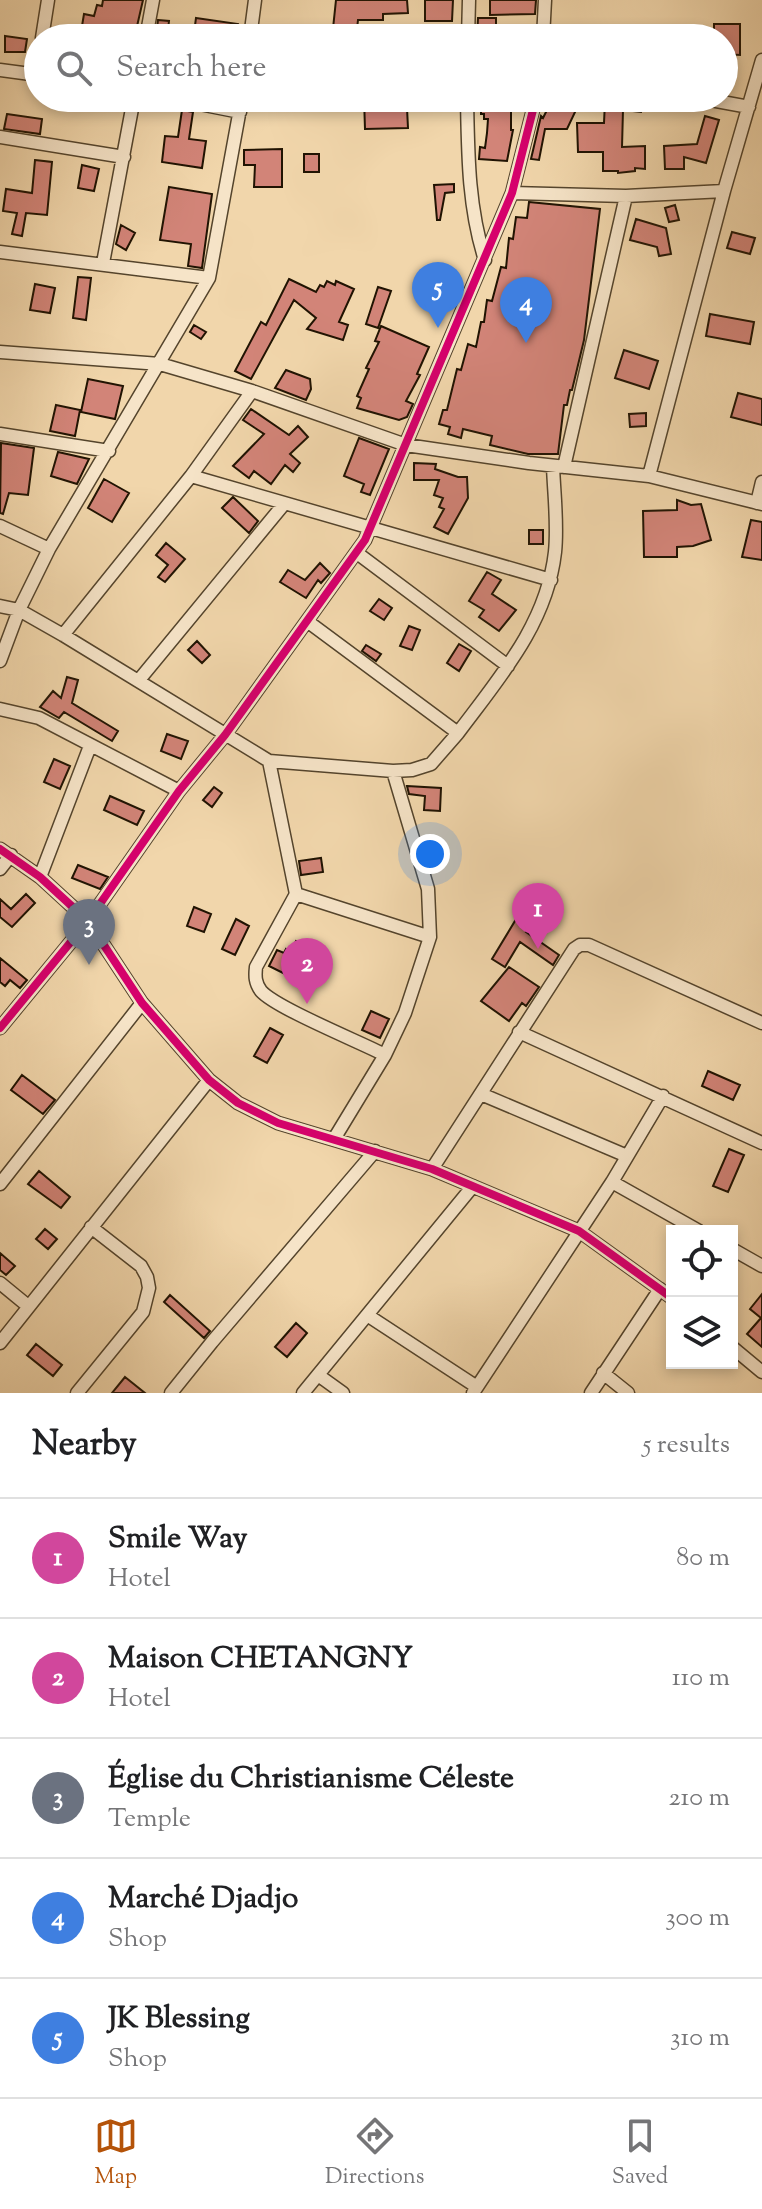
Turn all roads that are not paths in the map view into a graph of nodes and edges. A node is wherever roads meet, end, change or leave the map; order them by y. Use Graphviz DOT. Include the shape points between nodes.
graph roads {
  1 [pos="48,0"];
  2 [pos="153,0"];
  3 [pos="255,0"];
  4 [pos="469,0"];
  5 [pos="545,0"];
  6 [pos="44,24"];
  7 [pos="149,24"];
  8 [pos="252,24"];
  9 [pos="468,24"];
  10 [pos="544,24"];
  11 [pos="762,60"];
  12 [pos="0,70"];
  13 [pos="24,71"];
  14 [pos="738,105"];
  15 [pos="749,107"];
  16 [pos="132,112"];
  17 [pos="240,112"];
  18 [pos="467,112"];
  19 [pos="532,112"];
  20 [pos="0,137"];
  21 [pos="124,157"];
  22 [pos="724,191"];
  23 [pos="512,193"];
  24 [pos="626,196"];
  25 [pos="0,252"];
  26 [pos="485,260"];
  27 [pos="103,263"];
  28 [pos="209,278"];
  29 [pos="0,352"];
  30 [pos="160,364"];
  31 [pos="252,391"];
  32 [pos="0,434"];
  33 [pos="406,445"];
  34 [pos="109,451"];
  35 [pos="559,467"];
  36 [pos="191,476"];
  37 [pos="649,476"];
  38 [pos="762,482"];
  39 [pos="759,503"];
  40 [pos="284,504"];
  41 [pos="0,526"];
  42 [pos="371,527"];
  43 [pos="49,549"];
  44 [pos="357,553"];
  45 [pos="551,580"];
  46 [pos="0,606"];
  47 [pos="19,610"];
  48 [pos="307,621"];
  49 [pos="63,635"];
  50 [pos="0,661"];
  51 [pos="508,666"];
  52 [pos="139,680"];
  53 [pos="0,709"];
  54 [pos="458,733"];
  55 [pos="225,735"];
  56 [pos="90,746"];
  57 [pos="269,761"];
  58 [pos="393,771"];
  59 [pos="179,791"];
  60 [pos="6,852"];
  61 [pos="0,869"];
  62 [pos="40,877"];
  63 [pos="296,894"];
  64 [pos="88,921"];
  65 [pos="430,937"];
  66 [pos="142,1003"];
  67 [pos="762,1023"];
  68 [pos="0,1028"];
  69 [pos="519,1032"];
  70 [pos="385,1055"];
  71 [pos="209,1080"];
  72 [pos="481,1094"];
  73 [pos="663,1096"];
  74 [pos="334,1139"];
  75 [pos="762,1143"];
  76 [pos="375,1151"];
  77 [pos="627,1156"];
  78 [pos="432,1169"];
  79 [pos="612,1182"];
  80 [pos="0,1184"];
  81 [pos="473,1186"];
  82 [pos="688,1225"];
  83 [pos="91,1227"];
  84 [pos="579,1231"];
  85 [pos="738,1252"];
  86 [pos="762,1266"];
  87 [pos="0,1283"];
  88 [pos="660,1289"];
  89 [pos="671,1297"];
  90 [pos="28,1306"];
  91 [pos="367,1315"];
  92 [pos="0,1343"];
  93 [pos="738,1352"];
  94 [pos="762,1372"];
  95 [pos="603,1373"];
  96 [pos="318,1375"];
  97 [pos="475,1390"];
  98 [pos="77,1393"];
  99 [pos="171,1393"];
  100 [pos="303,1393"];
  101 [pos="343,1393"];
  102 [pos="591,1393"];
  103 [pos="628,1393"];
  1 -- 6 [label="street"];
  2 -- 7 [label="street"];
  3 -- 8 [label="street"];
  4 -- 9 [label="street"];
  5 -- 10 [label="street"];
  11 -- 15 [label="street"];
  12 -- 13 [label="street"];
  14 -- 15 [label="street"];
  15 -- 22 [label="street"];
  16 -- 21 [label="street"];
  17 -- 28 [label="street"];
  18 -- 26 [label="street" via="468,176"];
  19 -- 23 [label="street"];
  20 -- 21 [label="street"];
  21 -- 27 [label="street"];
  22 -- 24 [label="street"];
  22 -- 37 [label="street"];
  23 -- 24 [label="street"];
  23 -- 26 [label="street"];
  24 -- 35 [label="street"];
  25 -- 27 [label="street"];
  26 -- 33 [label="street"];
  27 -- 28 [label="street"];
  28 -- 30 [label="street"];
  29 -- 30 [label="street"];
  30 -- 31 [label="street"];
  30 -- 34 [label="street"];
  31 -- 33 [label="street"];
  31 -- 36 [label="street"];
  32 -- 34 [label="street"];
  33 -- 35 [label="street"];
  33 -- 42 [label="street"];
  34 -- 43 [label="street"];
  35 -- 37 [label="street"];
  35 -- 45 [label="street"];
  36 -- 40 [label="street"];
  36 -- 49 [label="street"];
  37 -- 39 [label="street"];
  38 -- 39 [label="street"];
  40 -- 42 [label="street"];
  40 -- 52 [label="street"];
  41 -- 43 [label="street"];
  42 -- 44 [label="street"];
  42 -- 45 [label="street"];
  43 -- 47 [label="street"];
  44 -- 48 [label="street"];
  44 -- 51 [label="street"];
  45 -- 51 [label="street" via="542,607"];
  46 -- 47 [label="street"];
  47 -- 49 [label="street"];
  47 -- 50 [label="street"];
  48 -- 54 [label="street"];
  48 -- 55 [label="street"];
  49 -- 52 [label="street"];
  51 -- 54 [label="street"];
  52 -- 55 [label="street"];
  53 -- 56 [label="street" via="39,718"];
  54 -- 58 [label="street" via="431,764"];
  55 -- 57 [label="street"];
  55 -- 59 [label="street"];
  56 -- 59 [label="street"];
  56 -- 62 [label="street"];
  57 -- 58 [label="street"];
  57 -- 63 [label="street"];
  58 -- 65 [label="street" via="428,889"];
  59 -- 64 [label="street"];
  60 -- 61 [label="street"];
  60 -- 62 [label="street"];
  62 -- 64 [label="street"];
  63 -- 65 [label="street"];
  63 -- 70 [label="street" via="256,967 259,988"];
  64 -- 66 [label="street"];
  64 -- 68 [label="street"];
  65 -- 70 [label="street"];
  66 -- 71 [label="street"];
  66 -- 80 [label="street"];
  67 -- 69 [label="street" via="580,945"];
  69 -- 72 [label="street"];
  69 -- 73 [label="street"];
  70 -- 74 [label="street"];
  71 -- 74 [label="street" via="258,1115"];
  71 -- 83 [label="street"];
  72 -- 77 [label="street"];
  72 -- 78 [label="street"];
  73 -- 75 [label="street"];
  73 -- 77 [label="street"];
  74 -- 76 [label="street"];
  76 -- 78 [label="street"];
  76 -- 99 [label="street"];
  77 -- 79 [label="street"];
  78 -- 81 [label="street"];
  79 -- 82 [label="street"];
  79 -- 84 [label="street"];
  81 -- 84 [label="street"];
  81 -- 91 [label="street"];
  83 -- 90 [label="street"];
  83 -- 98 [label="street" via="141,1266 149,1288 143,1312"];
  84 -- 88 [label="street"];
  84 -- 97 [label="street"];
  85 -- 86 [label="street"];
  87 -- 90 [label="street"];
  88 -- 89 [label="street"];
  88 -- 95 [label="street"];
  90 -- 92 [label="street"];
  91 -- 96 [label="street"];
  91 -- 97 [label="street"];
  93 -- 94 [label="street"];
  95 -- 102 [label="street"];
  95 -- 103 [label="street"];
  96 -- 100 [label="street"];
  96 -- 101 [label="street"];
}
